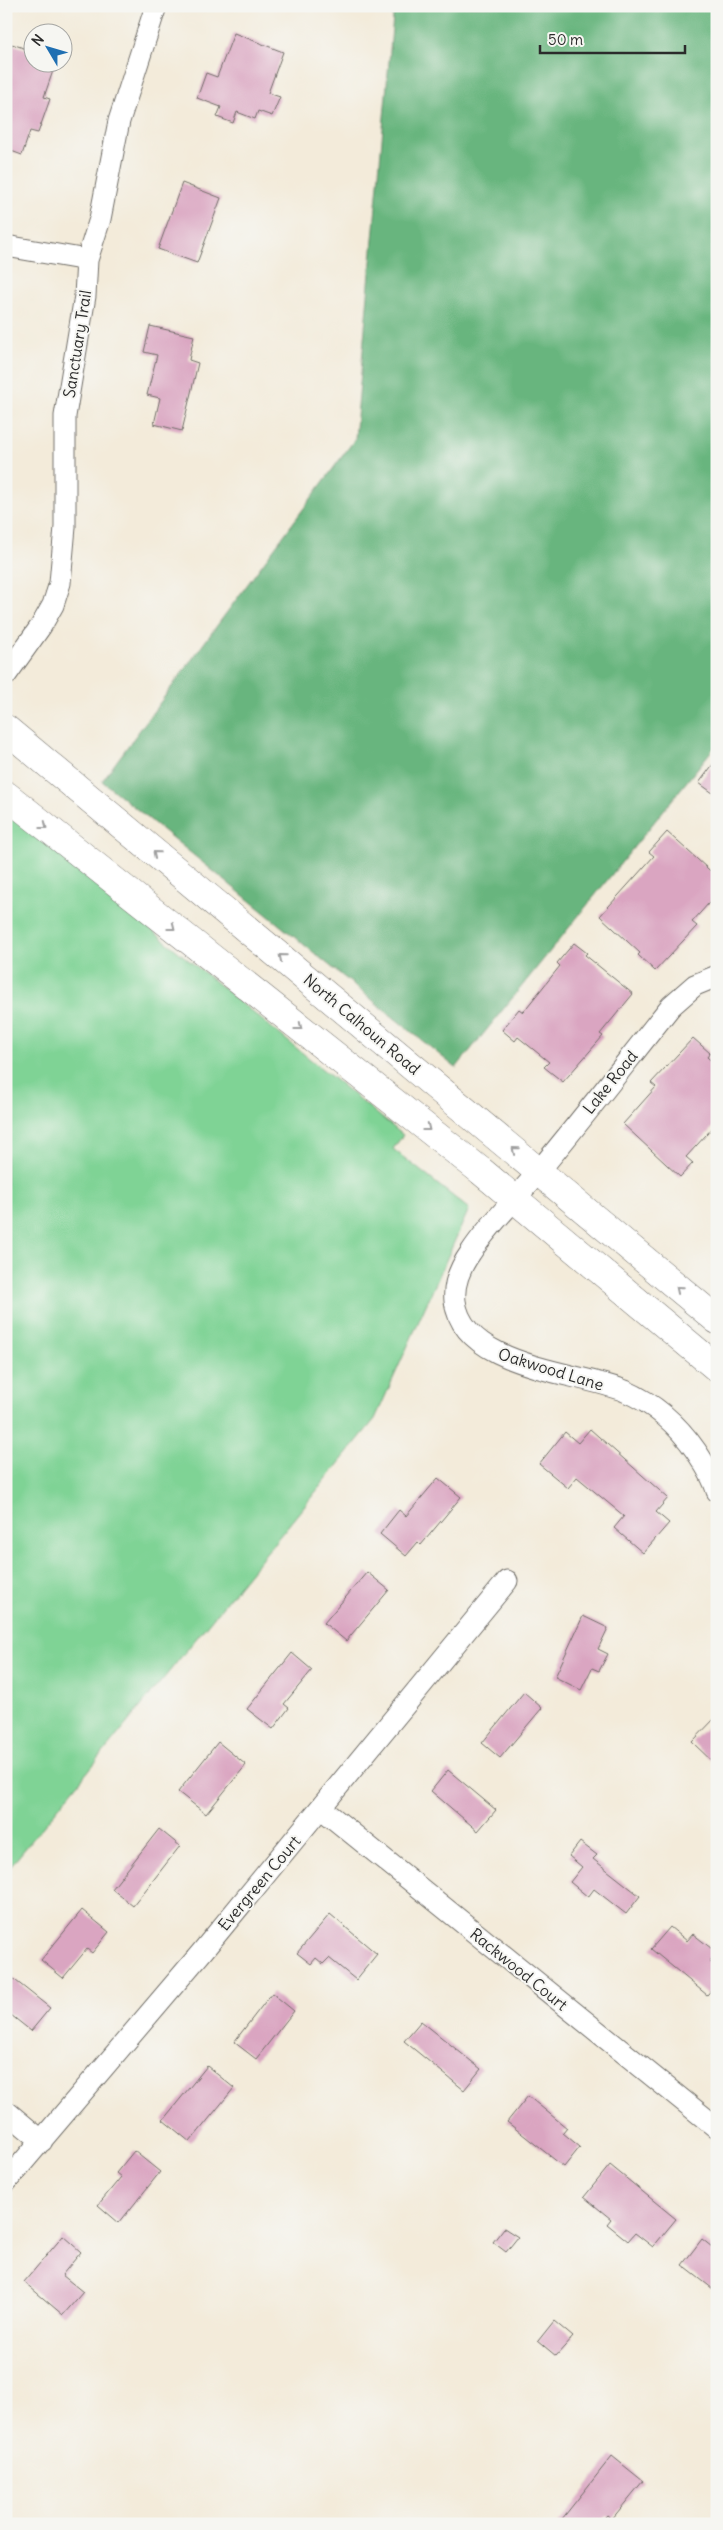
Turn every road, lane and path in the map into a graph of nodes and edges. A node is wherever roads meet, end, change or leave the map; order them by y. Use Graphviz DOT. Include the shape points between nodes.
graph roads {
  1 [pos="156,6"];
  2 [pos="6,246"];
  3 [pos="88,260"];
  4 [pos="6,675"];
  5 [pos="6,729"];
  6 [pos="6,795"];
  7 [pos="717,976"];
  8 [pos="539,1170"];
  9 [pos="514,1200"];
  10 [pos="717,1320"];
  11 [pos="717,1368"];
  12 [pos="717,1491"];
  13 [pos="508,1581"];
  14 [pos="322,1809"];
  15 [pos="6,2111"];
  16 [pos="717,2128"];
  17 [pos="42,2141"];
  18 [pos="6,2182"];
  1 -- 3 [label="street, Sanctuary Trail" via="119,121 100,219"];
  2 -- 3 [label="street"];
  3 -- 4 [label="street, Sanctuary Trail" via="65,416 65,527 60,583 42,626"];
  8 -- 5 [label="main road, North Calhoun Road, one-way"];
  6 -- 9 [label="main road, one-way"];
  7 -- 8 [label="street, Lake Road" via="695,985 672,1006"];
  8 -- 9 [label="street, Lake Road"];
  10 -- 8 [label="main road, North Calhoun Road, one-way"];
  9 -- 11 [label="main road"];
  9 -- 12 [label="street, Oakwood Lane" via="471,1251 458,1273 455,1301 466,1331 489,1350 501,1355 624,1391 646,1402 674,1423 687,1438 703,1461"];
  13 -- 14 [label="street, Evergreen Court"];
  14 -- 16 [label="street, Rackwood Court"];
  14 -- 17 [label="street, Evergreen Court"];
  15 -- 17 [label="street"];
  17 -- 18 [label="street, Evergreen Court"];
}
